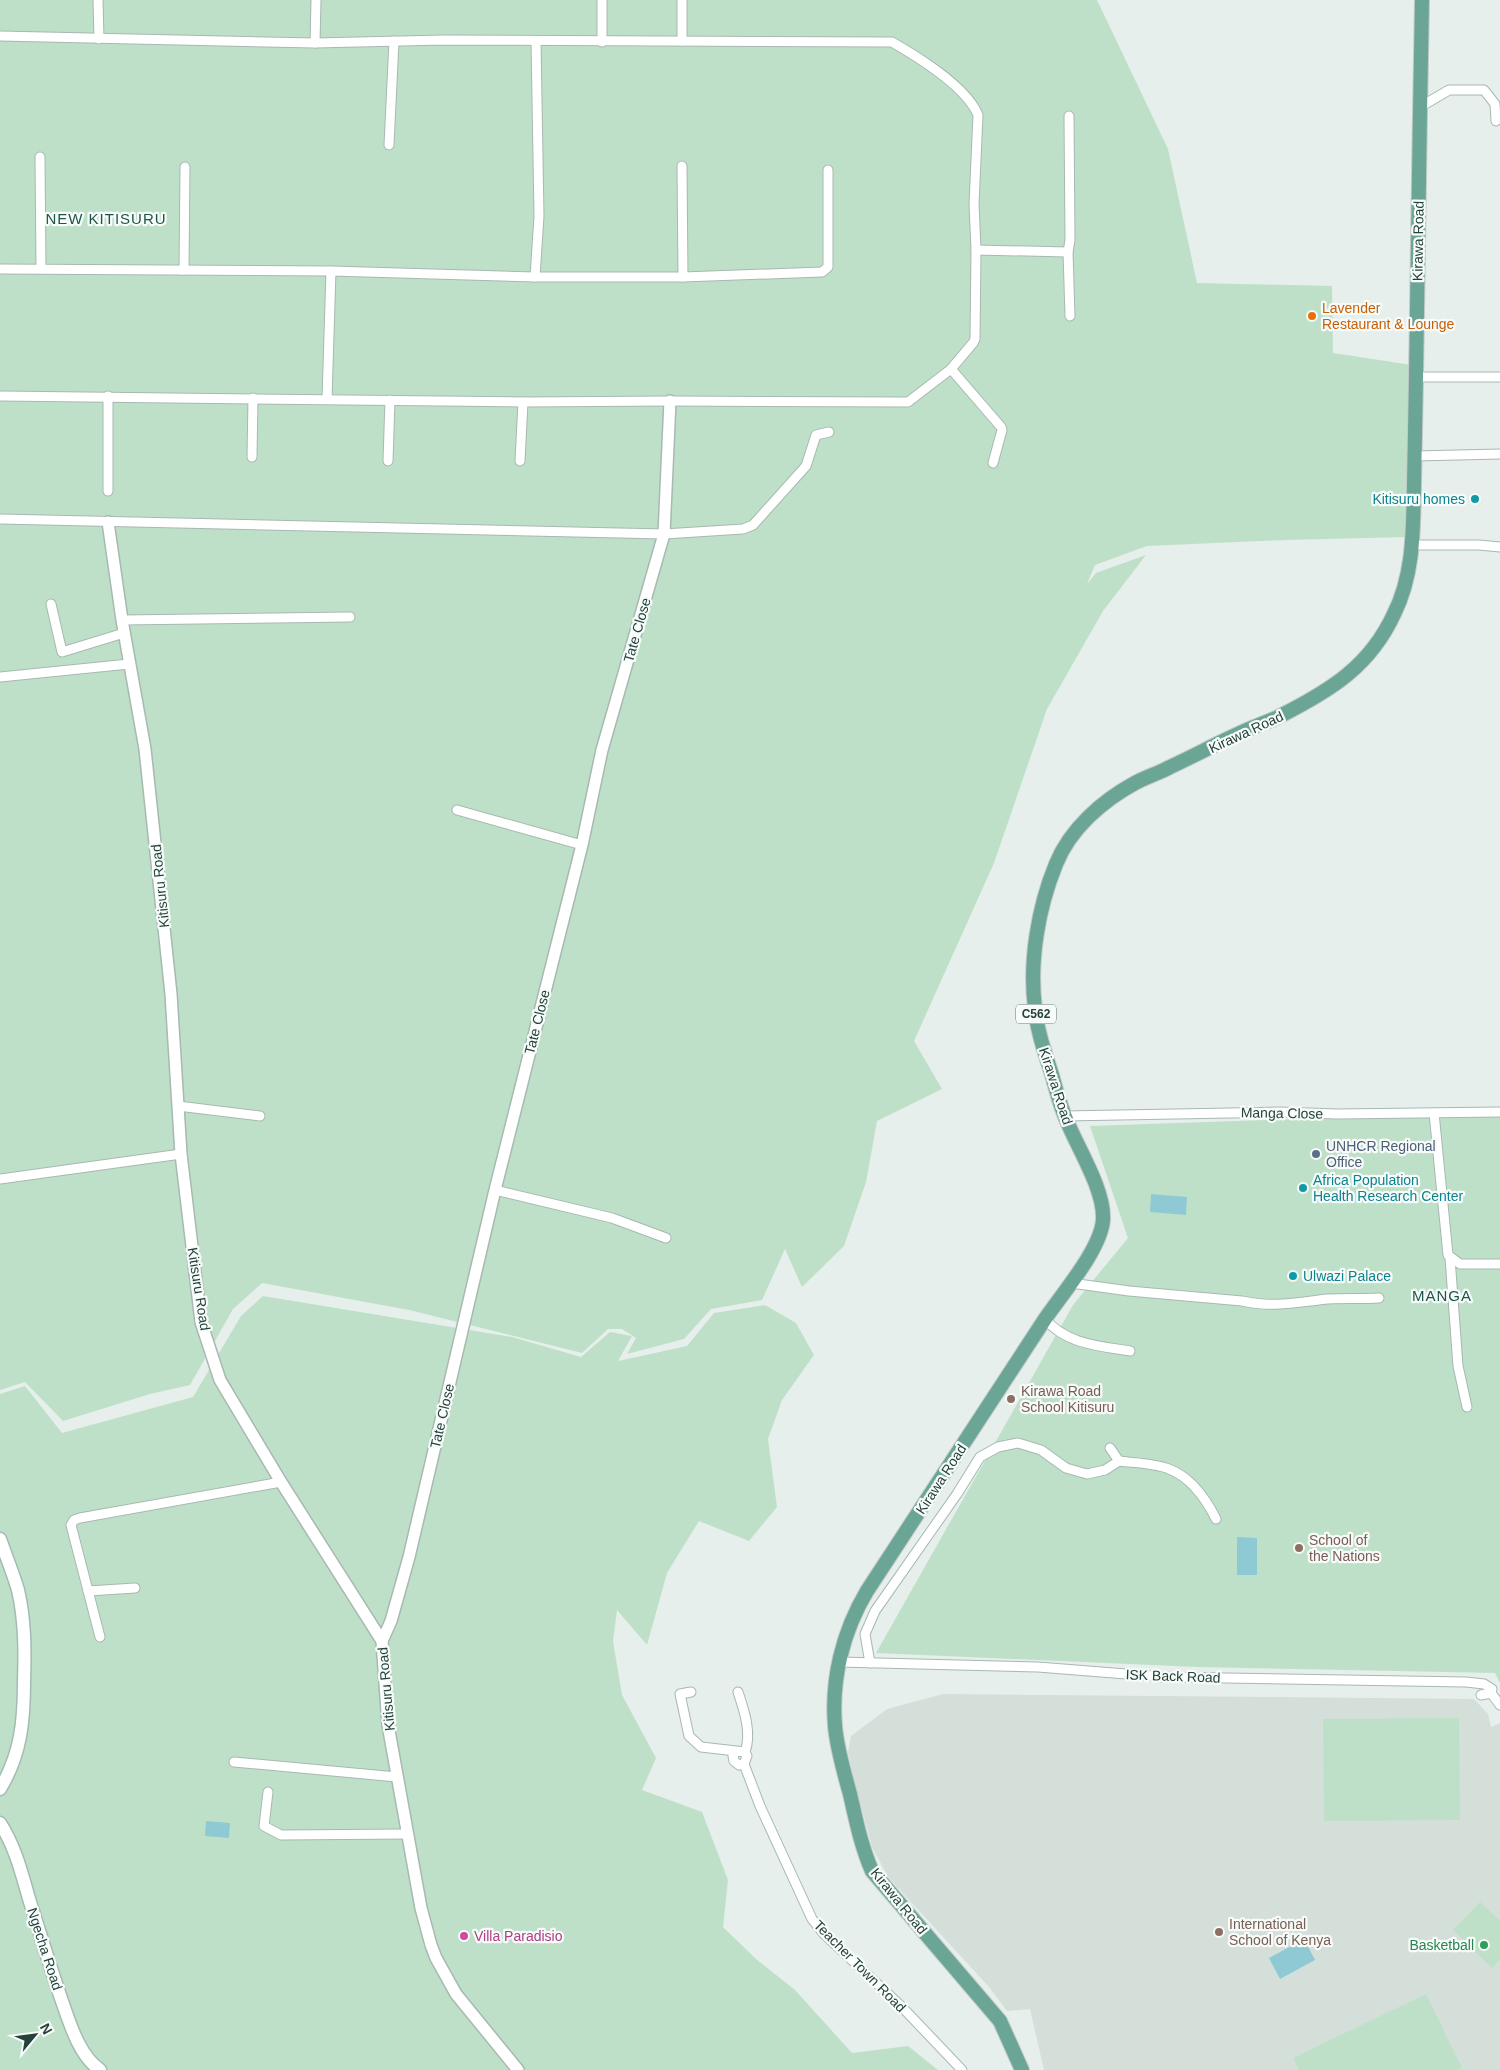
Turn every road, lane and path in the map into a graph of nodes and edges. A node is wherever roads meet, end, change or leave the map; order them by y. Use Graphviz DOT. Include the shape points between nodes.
graph roads {
  1 [pos="98,0"];
  2 [pos="316,0"];
  3 [pos="602,0"];
  4 [pos="682,0"];
  5 [pos="1422,0"];
  6 [pos="0,36"];
  7 [pos="99,39"];
  8 [pos="394,41"];
  9 [pos="536,41"];
  10 [pos="682,41"];
  11 [pos="315,42"];
  12 [pos="602,42"];
  13 [pos="1420,107"];
  14 [pos="1069,116"];
  15 [pos="1496,121"];
  16 [pos="389,145"];
  17 [pos="40,157"];
  18 [pos="682,166"];
  19 [pos="185,167"];
  20 [pos="828,170"];
  21 [pos="976,250"];
  22 [pos="1068,252"];
  23 [pos="41,268"];
  24 [pos="0,269"];
  25 [pos="184,270"];
  26 [pos="331,271"];
  27 [pos="535,277"];
  28 [pos="683,277"];
  29 [pos="1070,316"];
  30 [pos="951,369"];
  31 [pos="1416,377"];
  32 [pos="1500,377"];
  33 [pos="0,396"];
  34 [pos="108,396"];
  35 [pos="253,398"];
  36 [pos="327,399"];
  37 [pos="390,400"];
  38 [pos="670,401"];
  39 [pos="523,402"];
  40 [pos="829,432"];
  41 [pos="1500,454"];
  42 [pos="1415,456"];
  43 [pos="252,457"];
  44 [pos="388,461"];
  45 [pos="520,461"];
  46 [pos="993,463"];
  47 [pos="108,491"];
  48 [pos="0,519"];
  49 [pos="108,522"];
  50 [pos="664,534"];
  51 [pos="1412,545"];
  52 [pos="1500,547"];
  53 [pos="51,604"];
  54 [pos="350,617"];
  55 [pos="122,620"];
  56 [pos="124,633"];
  57 [pos="129,664"];
  58 [pos="0,677"];
  59 [pos="457,810"];
  60 [pos="582,846"];
  61 [pos="178,1106"];
  62 [pos="1434,1112"];
  63 [pos="1500,1112"];
  64 [pos="260,1116"];
  65 [pos="1064,1116"];
  66 [pos="181,1154"];
  67 [pos="0,1179"];
  68 [pos="495,1190"];
  69 [pos="666,1238"];
  70 [pos="1450,1258"];
  71 [pos="1500,1264"];
  72 [pos="1071,1283"];
  73 [pos="1379,1298"];
  74 [pos="1045,1319"];
  75 [pos="1130,1351"];
  76 [pos="1467,1407"];
  77 [pos="1110,1448"];
  78 [pos="1119,1461"];
  79 [pos="281,1482"];
  80 [pos="1216,1519"];
  81 [pos="0,1539"];
  82 [pos="136,1588"];
  83 [pos="88,1591"];
  84 [pos="100,1637"];
  85 [pos="382,1641"];
  86 [pos="839,1662"];
  87 [pos="870,1663"];
  88 [pos="691,1692"];
  89 [pos="738,1692"];
  90 [pos="1481,1695"];
  91 [pos="1496,1696"];
  92 [pos="741,1751"];
  93 [pos="234,1762"];
  94 [pos="397,1777"];
  95 [pos="0,1789"];
  96 [pos="268,1792"];
  97 [pos="0,1824"];
  98 [pos="407,1834"];
  99 [pos="100,2070"];
  100 [pos="518,2070"];
  101 [pos="962,2070"];
  102 [pos="1022,2070"];
  1 -- 7 [label="street"];
  2 -- 11 [label="street"];
  3 -- 12 [label="street"];
  4 -- 10 [label="street"];
  5 -- 13 [label="main road, Kirawa Road / C562"];
  6 -- 7 [label="street"];
  7 -- 11 [label="street"];
  8 -- 9 [label="street"];
  8 -- 11 [label="street"];
  8 -- 16 [label="street"];
  9 -- 12 [label="street"];
  9 -- 27 [label="street" via="539,216"];
  10 -- 12 [label="street"];
  10 -- 21 [label="street" via="892,42 936,70 973,104 978,114 974,204"];
  13 -- 15 [label="street" via="1449,90 1484,90 1494,104"];
  13 -- 31 [label="main road, Kirawa Road / C562"];
  14 -- 22 [label="street"];
  17 -- 23 [label="street"];
  18 -- 28 [label="street"];
  19 -- 25 [label="street"];
  20 -- 28 [label="street" via="826,271"];
  21 -- 22 [label="street"];
  21 -- 30 [label="street" via="975,339"];
  22 -- 29 [label="street"];
  23 -- 24 [label="street"];
  23 -- 25 [label="street"];
  25 -- 26 [label="street"];
  26 -- 27 [label="street"];
  26 -- 36 [label="street"];
  27 -- 28 [label="street"];
  30 -- 38 [label="street" via="908,402"];
  30 -- 46 [label="street" via="1001,427"];
  31 -- 32 [label="street"];
  31 -- 42 [label="main road, Kirawa Road / C562"];
  33 -- 34 [label="street"];
  34 -- 35 [label="street"];
  34 -- 47 [label="street"];
  35 -- 36 [label="street"];
  35 -- 43 [label="street"];
  36 -- 37 [label="street"];
  37 -- 39 [label="street"];
  37 -- 44 [label="street"];
  38 -- 39 [label="street"];
  38 -- 50 [label="street, Tate Close"];
  39 -- 45 [label="street"];
  40 -- 50 [label="street" via="816,435 806,466 753,525 743,529"];
  41 -- 42 [label="street"];
  42 -- 51 [label="main road, Kirawa Road / C562"];
  48 -- 49 [label="street"];
  49 -- 50 [label="street"];
  49 -- 55 [label="street, Kitisuru Road"];
  50 -- 60 [label="street, Tate Close" via="602,750"];
  51 -- 52 [label="street"];
  51 -- 65 [label="main road, Kirawa Road / C562" via="1405,586 1395,614 1367,656 1348,676 1277,718 1135,783 1084,820 1069,839 1056,863 1047,892 1032,976 1038,1030"];
  53 -- 56 [label="street" via="62,652"];
  54 -- 55 [label="street"];
  55 -- 56 [label="street, Kitisuru Road"];
  56 -- 57 [label="street, Kitisuru Road"];
  57 -- 58 [label="street"];
  57 -- 61 [label="street, Kitisuru Road" via="145,749 165,929"];
  59 -- 60 [label="street"];
  60 -- 68 [label="street, Tate Close"];
  61 -- 64 [label="street"];
  61 -- 66 [label="street, Kitisuru Road"];
  62 -- 63 [label="street, Manga Close"];
  62 -- 65 [label="street, Manga Close"];
  62 -- 70 [label="street" via="1446,1245"];
  65 -- 72 [label="main road, Kirawa Road / C562" via="1097,1188 1103,1210 1098,1240"];
  66 -- 67 [label="street"];
  66 -- 79 [label="street, Kitisuru Road" via="201,1322 220,1380"];
  68 -- 69 [label="street" via="612,1218"];
  68 -- 85 [label="street, Tate Close" via="409,1557"];
  70 -- 71 [label="street" via="1460,1264"];
  70 -- 76 [label="street" via="1458,1366"];
  72 -- 73 [label="street" via="1260,1305"];
  72 -- 74 [label="main road, Kirawa Road / C562"];
  74 -- 75 [label="street" via="1056,1330 1077,1340"];
  74 -- 86 [label="main road, Kirawa Road / C562" via="867,1591 850,1625"];
  77 -- 78 [label="street"];
  78 -- 80 [label="street" via="1168,1468 1182,1476 1208,1502"];
  78 -- 87 [label="street" via="1105,1470 1087,1474 1066,1468 1041,1450 1018,1443 998,1447 980,1457 875,1611 865,1634"];
  79 -- 83 [label="street" via="74,1520 71,1525"];
  79 -- 85 [label="street, Kitisuru Road"];
  81 -- 95 [label="main road" via="18,1590 26,1646 22,1732"];
  82 -- 83 [label="street"];
  83 -- 84 [label="street"];
  85 -- 94 [label="street, Kitisuru Road" via="388,1725"];
  86 -- 87 [label="street, ISK Back Road"];
  86 -- 102 [label="main road, Kirawa Road / C562" via="835,1727 862,1846 872,1871 1000,2021"];
  87 -- 91 [label="street, ISK Back Road" via="1038,1667 1164,1677 1466,1682 1484,1684"];
  88 -- 92 [label="street" via="680,1694 689,1736 701,1747"];
  89 -- 92 [label="street" via="746,1722 747,1746"];
  90 -- 91 [label="street"];
  92 -- 101 [label="street, Teacher Town Road" via="733,1756 734,1761 744,1764 812,1920"];
  93 -- 94 [label="street"];
  94 -- 98 [label="street, Kitisuru Road"];
  96 -- 98 [label="street" via="264,1826 281,1835"];
  97 -- 99 [label="main road, Ngecha Road" via="18,1860 71,2028"];
  98 -- 100 [label="street, Kitisuru Road" via="427,1932 436,1958 456,1994"];
}
